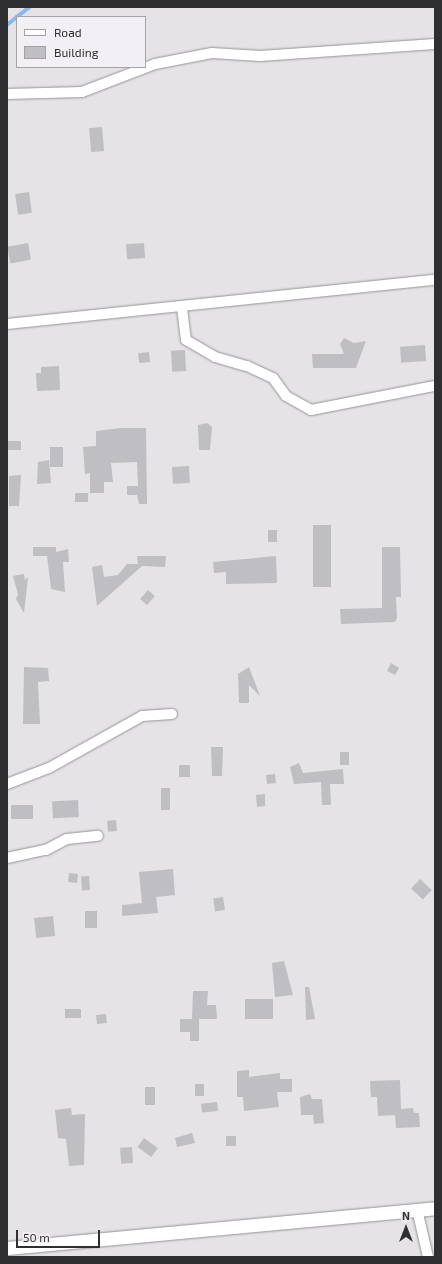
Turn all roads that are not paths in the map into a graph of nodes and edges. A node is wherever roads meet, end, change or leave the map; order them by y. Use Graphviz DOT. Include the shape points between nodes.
graph roads {
  1 [pos="435,44"];
  2 [pos="146,67"];
  3 [pos="145,68"];
  4 [pos="7,94"];
  5 [pos="435,280"];
  6 [pos="182,308"];
  7 [pos="7,324"];
  8 [pos="435,386"];
  9 [pos="172,714"];
  10 [pos="7,784"];
  11 [pos="98,836"];
  12 [pos="7,858"];
  13 [pos="435,1208"];
  14 [pos="417,1209"];
  15 [pos="7,1248"];
  16 [pos="428,1257"];
  1 -- 2 [label="street" via="260,56 212,53"];
  3 -- 4 [label="street" via="82,92"];
  5 -- 6 [label="street"];
  6 -- 7 [label="street"];
  6 -- 8 [label="street" via="186,340 216,357 247,366 273,378 286,396 311,410"];
  9 -- 10 [label="street" via="142,716 49,768"];
  11 -- 12 [label="street" via="67,838 46,850"];
  13 -- 14 [label="street"];
  14 -- 15 [label="street"];
  14 -- 16 [label="street"];
}
